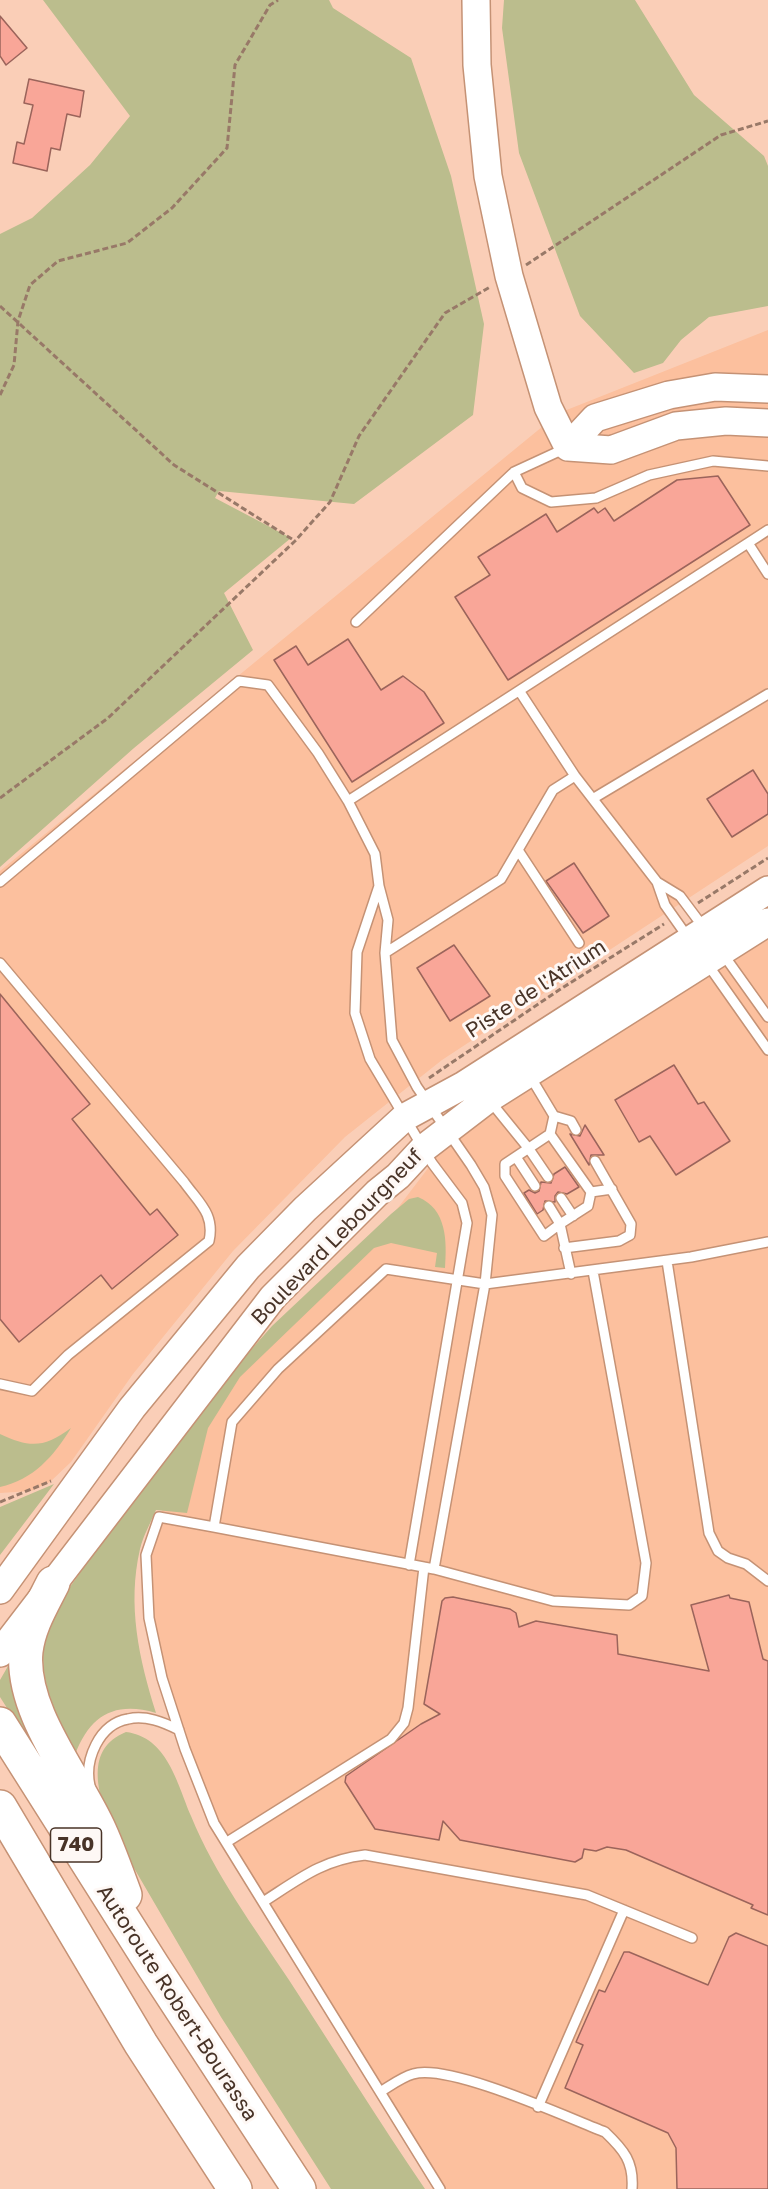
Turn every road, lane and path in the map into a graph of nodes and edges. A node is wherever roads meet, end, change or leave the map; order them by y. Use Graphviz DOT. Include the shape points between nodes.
graph roads {
  1 [pos="278,0"];
  2 [pos="476,0"];
  3 [pos="0,306"];
  4 [pos="18,321"];
  5 [pos="768,389"];
  6 [pos="0,395"];
  7 [pos="768,423"];
  8 [pos="568,447"];
  9 [pos="768,466"];
  10 [pos="514,472"];
  11 [pos="768,530"];
  12 [pos="748,543"];
  13 [pos="768,574"];
  14 [pos="356,622"];
  15 [pos="520,692"];
  16 [pos="768,694"];
  17 [pos="575,776"];
  18 [pos="0,798"];
  19 [pos="594,798"];
  20 [pos="348,801"];
  21 [pos="518,850"];
  22 [pos="768,858"];
  23 [pos="0,882"];
  24 [pos="657,882"];
  25 [pos="379,886"];
  26 [pos="768,890"];
  27 [pos="706,898"];
  28 [pos="768,922"];
  29 [pos="663,925"];
  30 [pos="579,943"];
  31 [pos="706,946"];
  32 [pos="385,953"];
  33 [pos="0,963"];
  34 [pos="768,1017"];
  35 [pos="768,1050"];
  36 [pos="528,1074"];
  37 [pos="427,1080"];
  38 [pos="488,1099"];
  39 [pos="429,1106"];
  40 [pos="554,1116"];
  41 [pos="405,1117"];
  42 [pos="576,1130"];
  43 [pos="446,1131"];
  44 [pos="550,1134"];
  45 [pos="424,1148"];
  46 [pos="529,1149"];
  47 [pos="516,1157"];
  48 [pos="595,1161"];
  49 [pos="548,1177"];
  50 [pos="535,1186"];
  51 [pos="612,1189"];
  52 [pos="591,1192"];
  53 [pos="561,1198"];
  54 [pos="549,1206"];
  55 [pos="573,1216"];
  56 [pos="560,1224"];
  57 [pos="768,1242"];
  58 [pos="564,1248"];
  59 [pos="667,1261"];
  60 [pos="593,1271"];
  61 [pos="571,1274"];
  62 [pos="458,1280"];
  63 [pos="485,1284"];
  64 [pos="0,1384"];
  65 [pos="214,1527"];
  66 [pos="409,1565"];
  67 [pos="424,1567"];
  68 [pos="434,1569"];
  69 [pos="768,1581"];
  70 [pos="53,1583"];
  71 [pos="0,1590"];
  72 [pos="0,1653"];
  73 [pos="0,1724"];
  74 [pos="179,1730"];
  75 [pos="0,1807"];
  76 [pos="100,1830"];
  77 [pos="227,1842"];
  78 [pos="0,1850"];
  79 [pos="263,1902"];
  80 [pos="624,1910"];
  81 [pos="65,1918"];
  82 [pos="692,1938"];
  83 [pos="153,1966"];
  84 [pos="380,2092"];
  85 [pos="538,2107"];
  86 [pos="235,2189"];
  87 [pos="299,2189"];
  88 [pos="440,2189"];
  89 [pos="632,2189"];
  1 -- 4 [label="path" via="270,5 235,65 227,148 172,208 127,243 58,261 30,285"];
  2 -- 8 [label="main road" via="477,64 488,176 509,276 548,407"];
  3 -- 4 [label="path"];
  4 -- 6 [label="path" via="14,365"];
  4 -- 18 [label="path" via="174,465 295,541 108,718"];
  5 -- 8 [label="main road" via="715,387 669,395 595,418"];
  7 -- 8 [label="main road" via="726,421 676,426 611,450"];
  8 -- 10 [label="lane"];
  9 -- 10 [label="lane" via="713,461 649,475 596,498 551,502 522,488"];
  10 -- 14 [label="lane"];
  11 -- 12 [label="lane"];
  12 -- 13 [label="lane"];
  12 -- 15 [label="lane"];
  15 -- 17 [label="lane"];
  15 -- 20 [label="lane"];
  16 -- 19 [label="lane"];
  17 -- 19 [label="lane"];
  17 -- 21 [label="lane" via="553,790"];
  19 -- 24 [label="lane"];
  20 -- 23 [label="lane" via="268,685 238,681"];
  20 -- 25 [label="lane" via="375,854"];
  21 -- 30 [label="lane"];
  21 -- 32 [label="lane" via="501,879"];
  22 -- 27 [label="path"];
  24 -- 31 [label="lane" via="665,905"];
  24 -- 31 [label="lane" via="680,896"];
  25 -- 32 [label="lane" via="388,920"];
  25 -- 41 [label="lane" via="357,952 355,1014 370,1059"];
  26 -- 31 [label="main road, Boulevard Lebourgneuf"];
  28 -- 31 [label="main road, Boulevard Lebourgneuf"];
  29 -- 37 [label="path, Piste de l'Atrium"];
  31 -- 34 [label="lane"];
  31 -- 35 [label="lane"];
  31 -- 36 [label="main road, Boulevard Lebourgneuf"];
  31 -- 39 [label="main road, Boulevard Lebourgneuf"];
  32 -- 39 [label="lane" via="392,1040"];
  33 -- 64 [label="lane" via="184,1182 211,1218 211,1230 209,1241 68,1355 32,1391"];
  36 -- 38 [label="main road, Boulevard Lebourgneuf"];
  36 -- 40 [label="lane"];
  38 -- 43 [label="main road, Boulevard Lebourgneuf"];
  38 -- 46 [label="lane"];
  39 -- 41 [label="main road, Boulevard Lebourgneuf"];
  39 -- 43 [label="lane"];
  40 -- 42 [label="lane" via="571,1121"];
  40 -- 44 [label="lane"];
  41 -- 45 [label="lane"];
  41 -- 71 [label="main road, Boulevard Lebourgneuf" via="248,1267 132,1408"];
  43 -- 45 [label="main road, Boulevard Lebourgneuf"];
  43 -- 63 [label="lane" via="484,1187 492,1215"];
  44 -- 46 [label="lane"];
  44 -- 52 [label="lane"];
  45 -- 62 [label="lane" via="462,1203 467,1223"];
  45 -- 70 [label="main road, Boulevard Lebourgneuf" via="273,1297"];
  46 -- 47 [label="lane"];
  46 -- 49 [label="lane"];
  47 -- 50 [label="lane"];
  47 -- 56 [label="lane" via="506,1164 504,1176 544,1236"];
  48 -- 51 [label="lane"];
  51 -- 52 [label="lane"];
  51 -- 58 [label="lane" via="631,1224 630,1235 619,1241"];
  52 -- 55 [label="lane" via="588,1206"];
  53 -- 55 [label="lane"];
  54 -- 56 [label="lane"];
  55 -- 56 [label="lane"];
  56 -- 58 [label="lane"];
  57 -- 59 [label="lane"];
  58 -- 61 [label="lane"];
  59 -- 60 [label="lane"];
  59 -- 69 [label="lane" via="709,1533 718,1551 746,1564"];
  60 -- 61 [label="lane"];
  60 -- 68 [label="lane" via="646,1563 642,1596 629,1605 554,1600"];
  61 -- 63 [label="lane"];
  62 -- 63 [label="lane"];
  62 -- 65 [label="lane" via="386,1269 278,1369 232,1422"];
  62 -- 66 [label="lane"];
  63 -- 68 [label="lane"];
  65 -- 66 [label="lane"];
  65 -- 74 [label="lane" via="159,1517 146,1555 148,1618"];
  66 -- 67 [label="lane"];
  67 -- 68 [label="lane"];
  67 -- 77 [label="lane" via="404,1723 391,1739"];
  70 -- 72 [label="main road, Boulevard Lebourgneuf"];
  70 -- 76 [label="highway" via="30,1630 27,1678 39,1717"];
  73 -- 83 [label="highway, Autoroute Robert-Bourassa / 740"];
  74 -- 76 [label="lane" via="161,1721 127,1719 100,1737 93,1748 88,1777"];
  74 -- 77 [label="lane" via="214,1823"];
  75 -- 81 [label="highway, 740"];
  76 -- 83 [label="highway"];
  77 -- 79 [label="lane"];
  78 -- 81 [label="highway"];
  79 -- 80 [label="lane" via="316,1867 339,1858 365,1855 587,1894"];
  79 -- 84 [label="lane"];
  80 -- 82 [label="lane"];
  80 -- 85 [label="lane"];
  81 -- 86 [label="highway, 740"];
  83 -- 87 [label="highway, Autoroute Robert-Bourassa / 740"];
  84 -- 85 [label="lane" via="413,2074 430,2073 468,2080"];
  84 -- 88 [label="lane"];
  85 -- 89 [label="lane" via="605,2132 619,2145 633,2170"];
}
